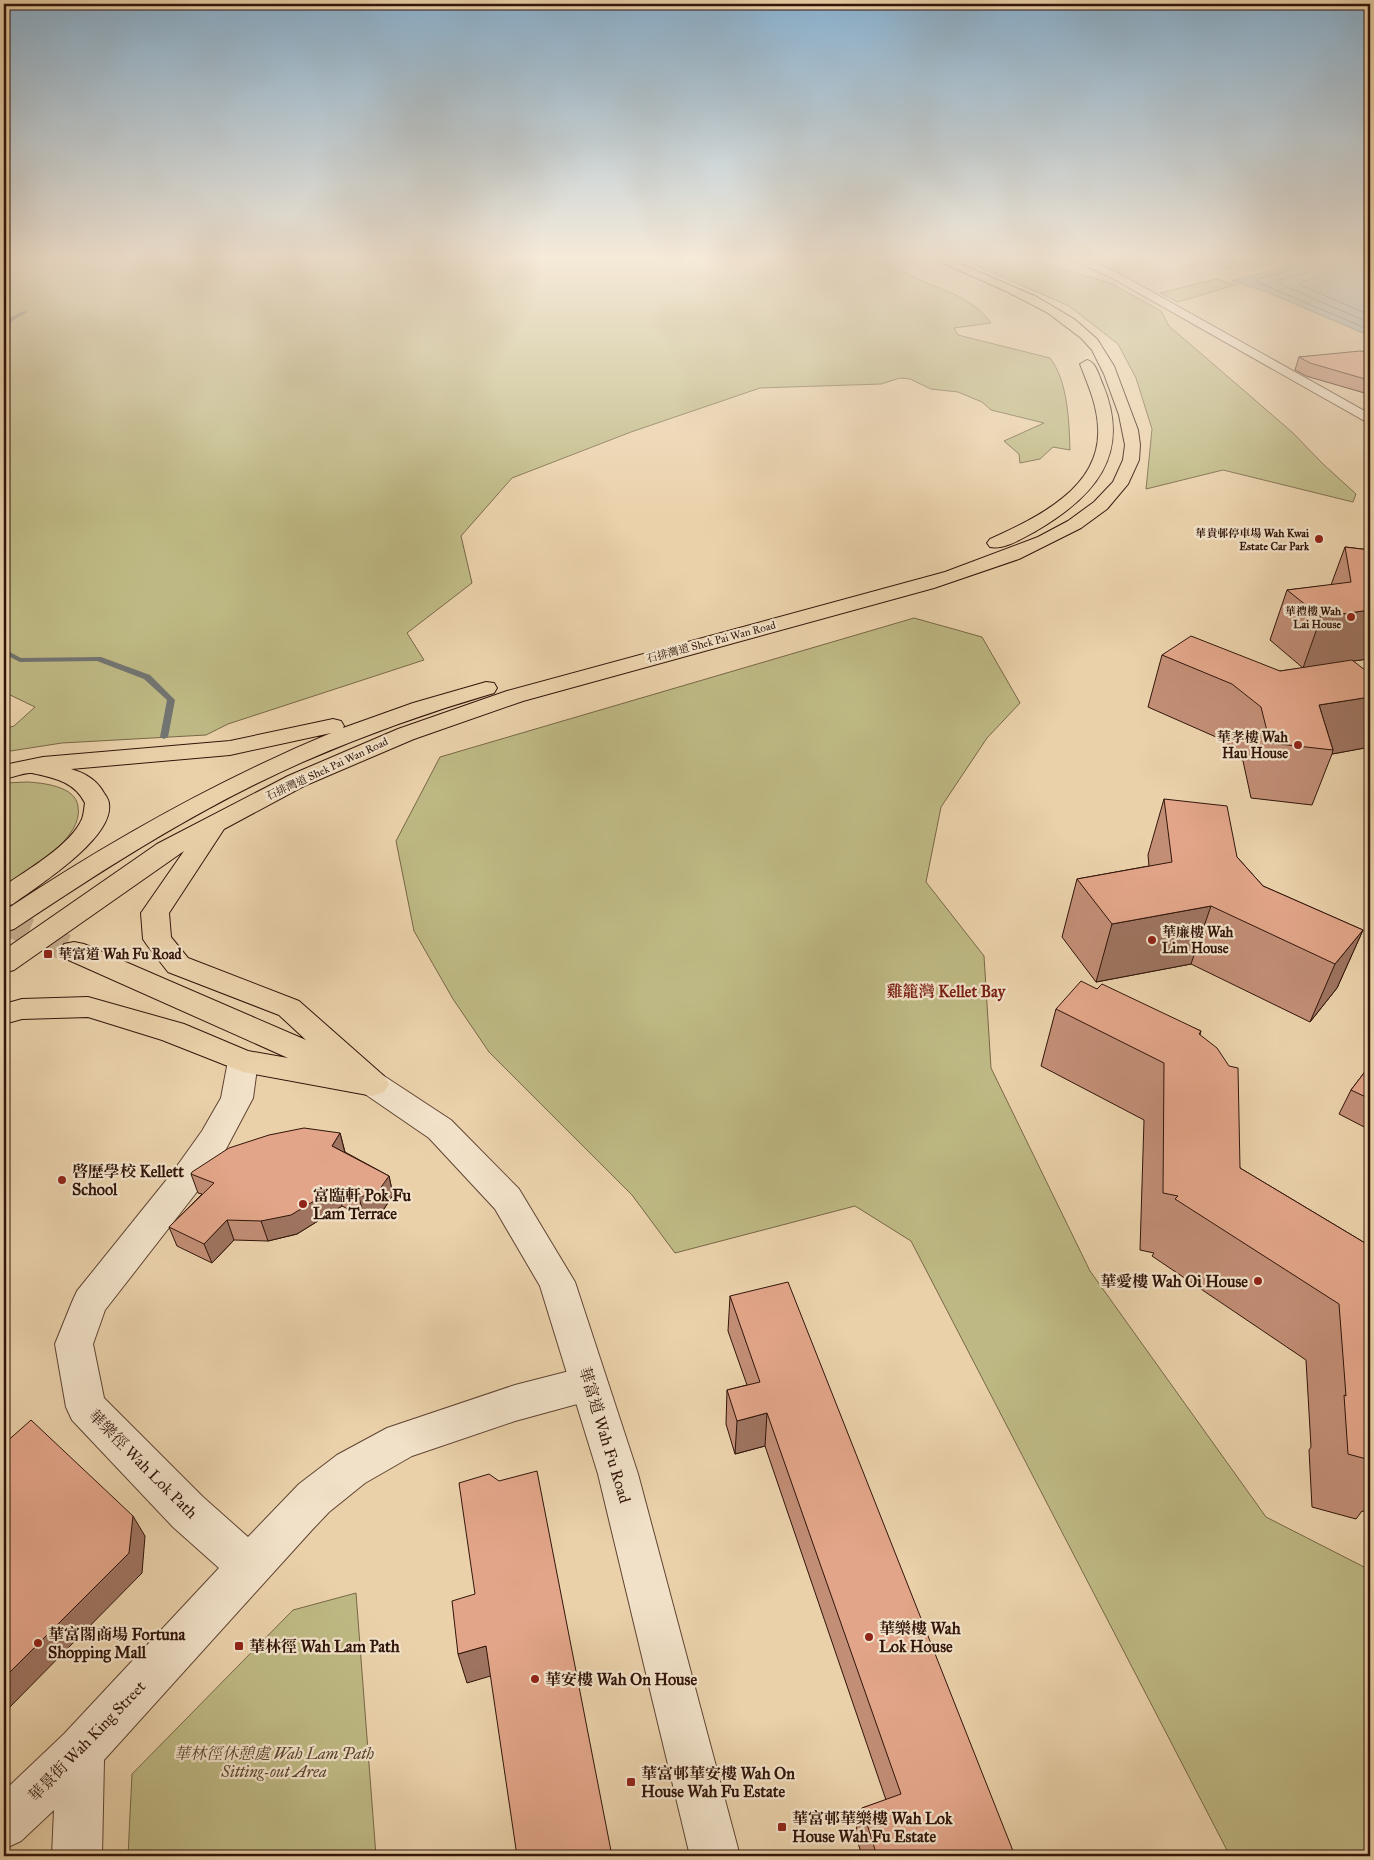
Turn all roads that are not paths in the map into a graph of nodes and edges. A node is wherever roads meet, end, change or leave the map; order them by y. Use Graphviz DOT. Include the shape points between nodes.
graph roads {
  1 [pos="1071,342"];
  2 [pos="1092,342"];
  3 [pos="1232,342"];
  4 [pos="1370,420"];
  5 [pos="978,549"];
  6 [pos="951,559"];
  7 [pos="398,714"];
  8 [pos="4,772"];
  9 [pos="216,823"];
  10 [pos="4,898"];
  11 [pos="4,923"];
  12 [pos="74,951"];
  13 [pos="4,963"];
  14 [pos="4,1014"];
  15 [pos="242,1061"];
  16 [pos="373,1084"];
  17 [pos="589,1384"];
  18 [pos="250,1568"];
  19 [pos="81,1751"];
  20 [pos="4,1824"];
  21 [pos="77,1856"];
  22 [pos="715,1856"];
  1 -- 5 [label="main road" via="1084,359 1102,406 1106,426 1100,465 1088,484 1068,503 1038,522"];
  2 -- 9 [label="main road, 石排灣道 Shek Pai Wan Road" via="1102,353 1125,411 1132,434 1132,460 1122,481 1102,503 1057,536 983,567 918,587 515,696 447,719 296,781"];
  3 -- 4 [label="street"];
  6 -- 7 [label="main road, 石排灣道 Shek Pai Wan Road"];
  7 -- 8 [label="main road" via="230,748 52,763"];
  7 -- 11 [label="main road, 石排灣道 Shek Pai Wan Road" via="310,748 188,808 114,850"];
  8 -- 10 [label="main road" via="33,770 65,774 86,784 98,803 92,826 80,842"];
  9 -- 13 [label="main road, 石排灣道 Shek Pai Wan Road" via="133,871"];
  9 -- 16 [label="main road" via="155,913 157,940 178,965 289,1008"];
  12 -- 16 [label="main road"];
  14 -- 15 [label="main road" via="22,1009 88,1006 172,1032"];
  15 -- 16 [label="main road"];
  15 -- 18 [label="street, 華樂徑 Wah Lok Path" via="237,1098 214,1140 90,1302 74,1344 86,1407 188,1512"];
  16 -- 17 [label="street, 華富道 Wah Fu Road" via="440,1128 506,1199 557,1282"];
  17 -- 18 [label="street" via="516,1403 401,1441 351,1469 314,1498"];
  17 -- 22 [label="street, 華富道 Wah Fu Road" via="632,1527"];
  18 -- 19 [label="street, 華景街 Wah King Street"];
  19 -- 20 [label="street, 華景街 Wah King Street"];
  19 -- 21 [label="street"];
}
